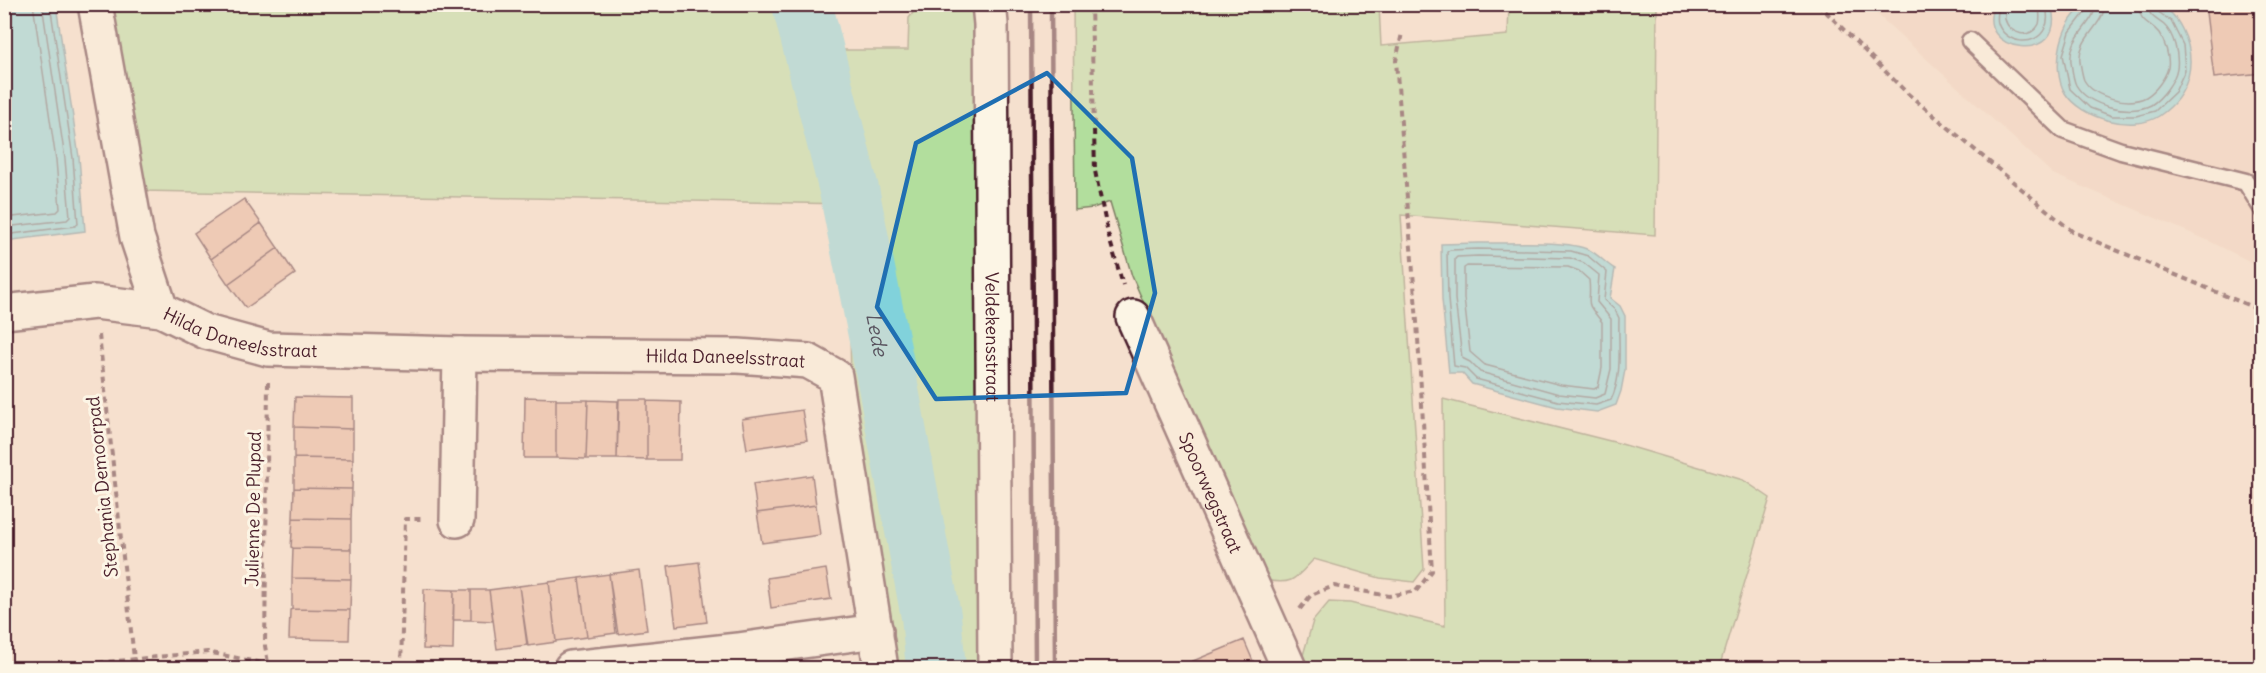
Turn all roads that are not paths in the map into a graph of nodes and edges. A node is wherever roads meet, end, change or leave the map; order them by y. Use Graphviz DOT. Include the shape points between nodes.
graph roads {
  1 [pos="95,4"];
  2 [pos="989,4"];
  3 [pos="1970,41"];
  4 [pos="2262,208"];
  5 [pos="160,309"];
  6 [pos="4,312"];
  7 [pos="1133,317"];
  8 [pos="460,354"];
  9 [pos="456,520"];
  10 [pos="876,632"];
  11 [pos="1283,655"];
  12 [pos="571,669"];
  13 [pos="881,669"];
  14 [pos="995,669"];
  1 -- 5 [label="street" via="137,237"];
  2 -- 14 [label="street, Veldekensstraat"];
  3 -- 4 [label="lane" via="2063,130 2121,151 2246,182"];
  5 -- 6 [label="street, Hilda Daneelsstraat" via="95,302"];
  5 -- 8 [label="street, Hilda Daneelsstraat" via="206,332 268,349"];
  7 -- 11 [label="street, Spoorwegstraat"];
  8 -- 9 [label="street"];
  8 -- 10 [label="street, Hilda Daneelsstraat" via="738,356 808,361 835,376"];
  10 -- 12 [label="street"];
  10 -- 13 [label="street, Hilda Daneelsstraat"];
}
